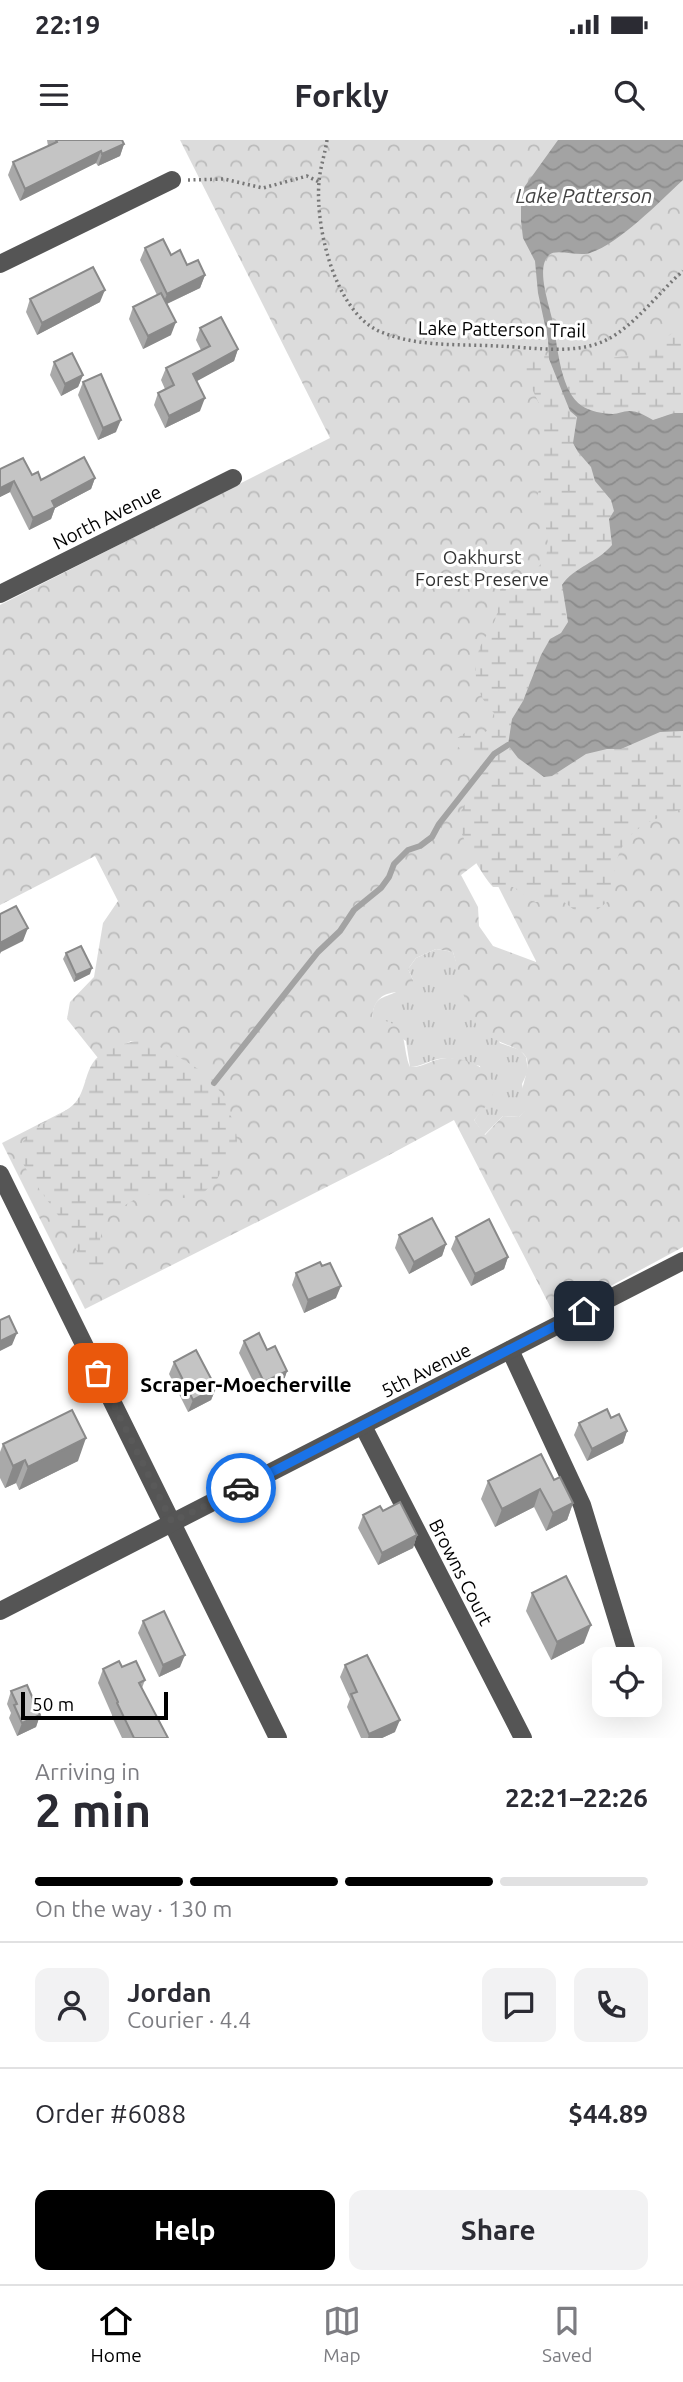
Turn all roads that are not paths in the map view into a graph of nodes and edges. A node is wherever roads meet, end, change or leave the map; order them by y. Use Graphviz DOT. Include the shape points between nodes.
graph roads {
  1 [pos="172,180"];
  2 [pos="0,264"];
  3 [pos="233,478"];
  4 [pos="0,594"];
  5 [pos="0,1174"];
  6 [pos="683,1261"];
  7 [pos="510,1350"];
  8 [pos="363,1426"];
  9 [pos="172,1522"];
  10 [pos="0,1611"];
  11 [pos="625,1647"];
  12 [pos="278,1738"];
  13 [pos="523,1738"];
  1 -- 2 [label="street"];
  3 -- 4 [label="street, North Avenue"];
  5 -- 9 [label="street"];
  6 -- 7 [label="street, 5th Avenue"];
  7 -- 8 [label="street, 5th Avenue"];
  7 -- 11 [label="street" via="582,1504"];
  8 -- 9 [label="street, 5th Avenue"];
  8 -- 13 [label="street, Browns Court"];
  9 -- 10 [label="street, 5th Avenue"];
  9 -- 12 [label="street"];
}
